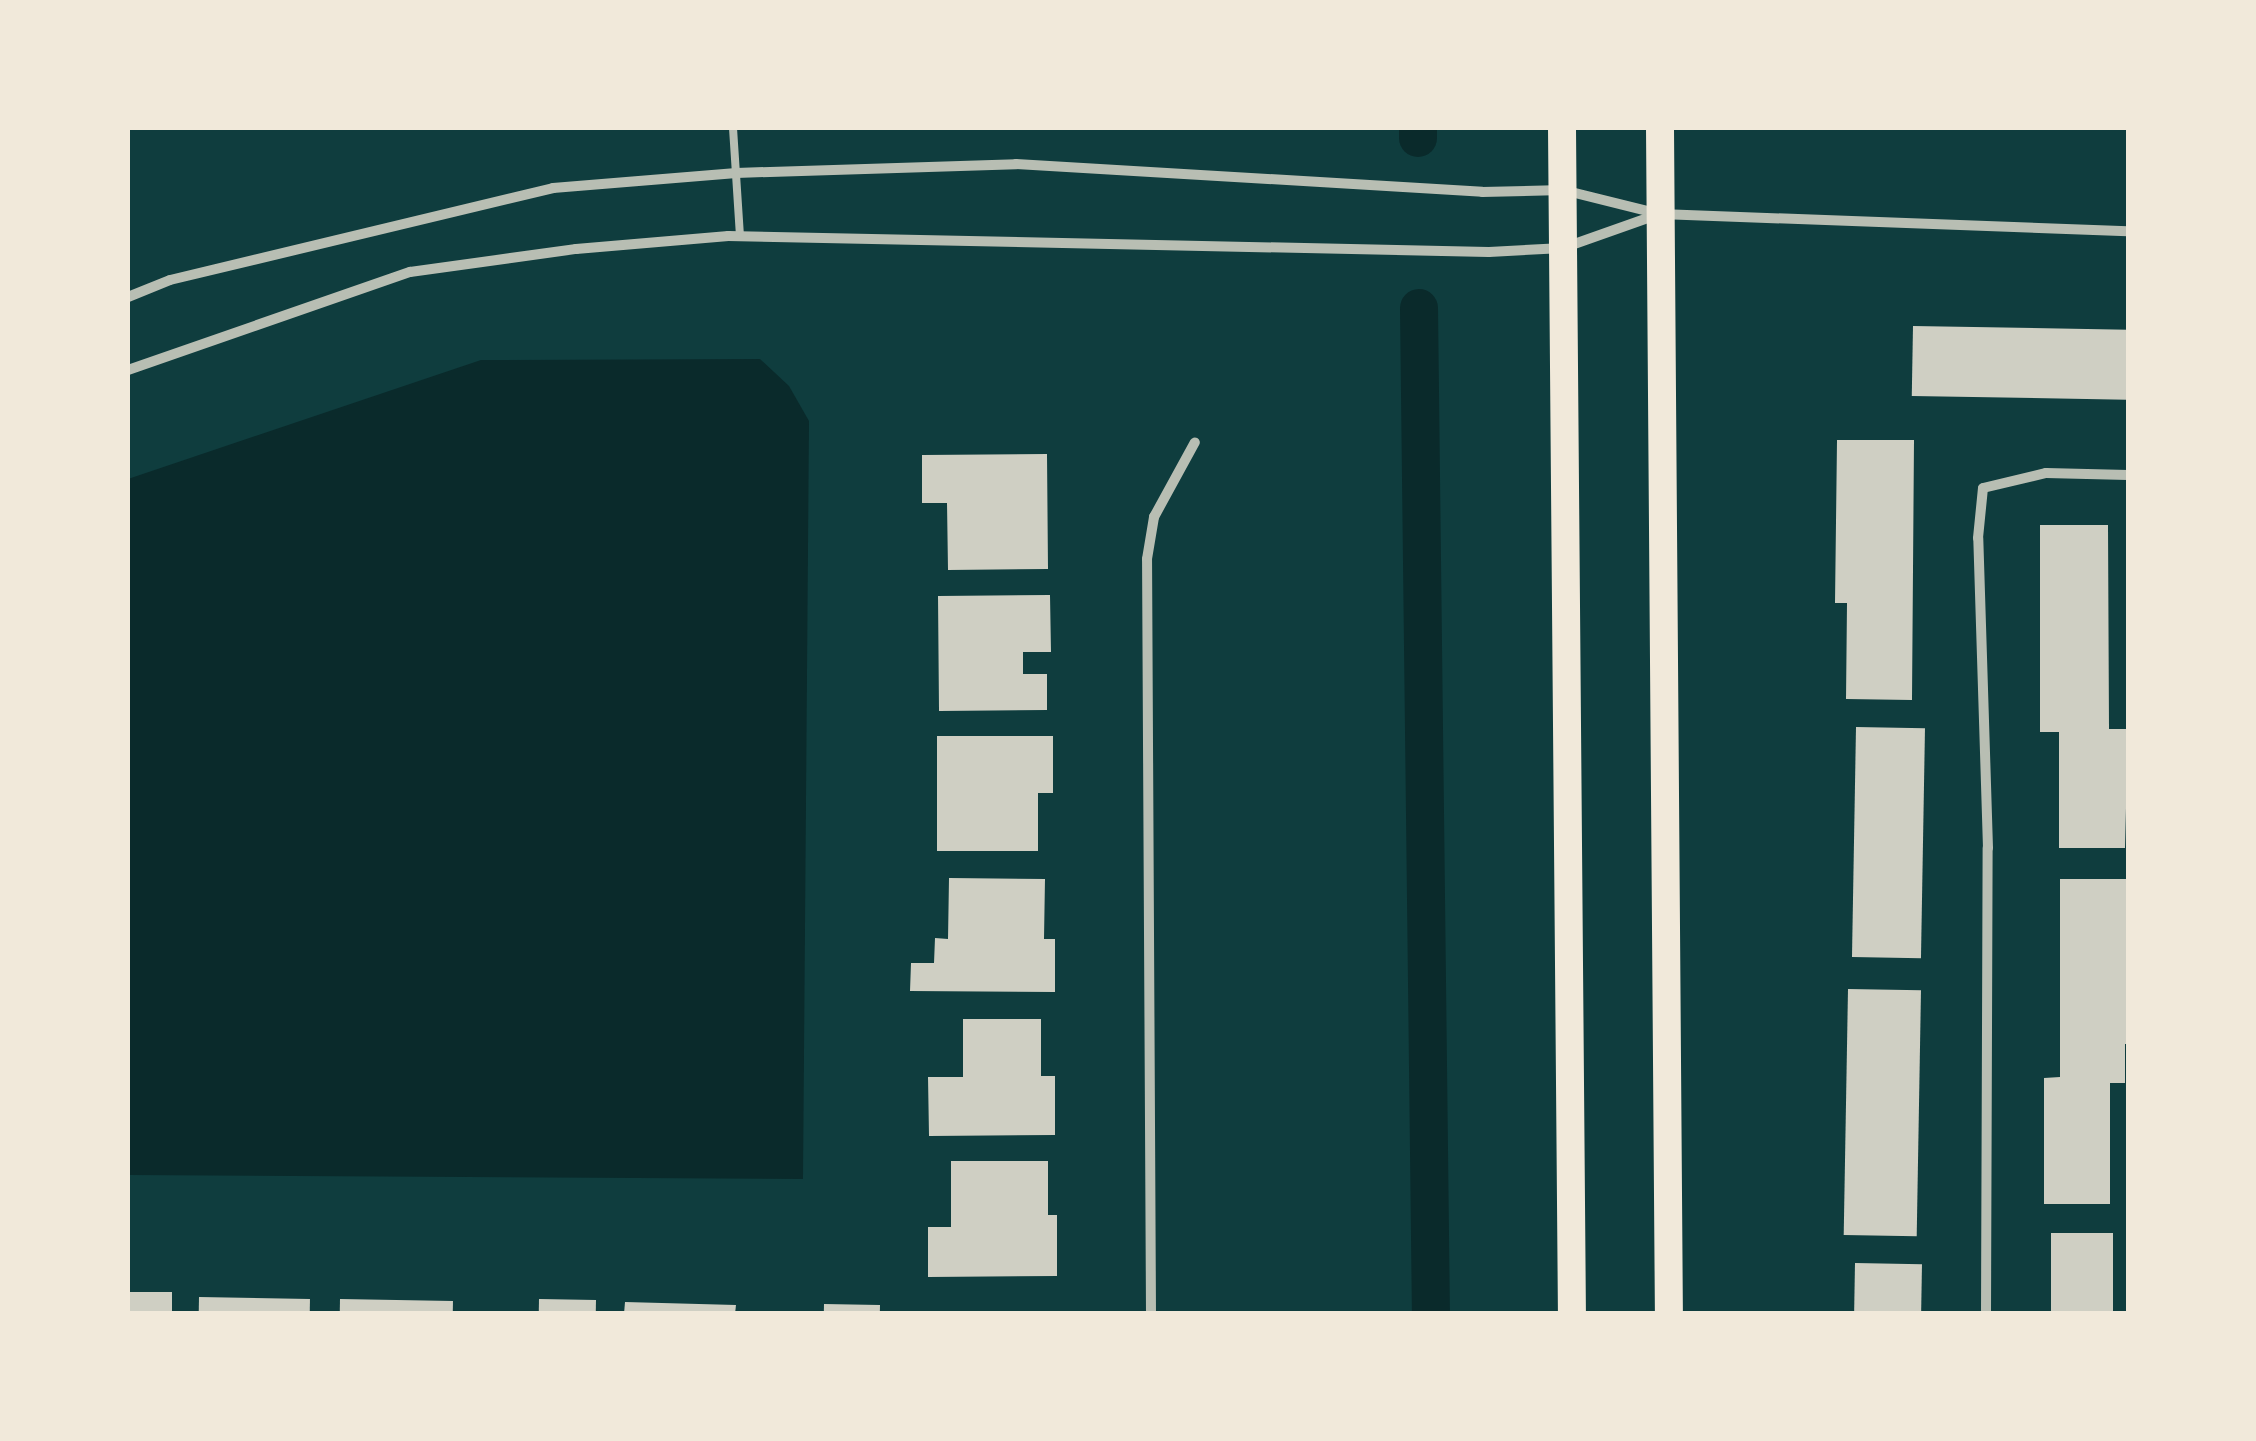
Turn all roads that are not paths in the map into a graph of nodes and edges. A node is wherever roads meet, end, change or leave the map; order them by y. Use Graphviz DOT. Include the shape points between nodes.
graph roads {
  1 [pos="733,128"];
  2 [pos="1562,128"];
  3 [pos="1660,128"];
  4 [pos="736,173"];
  5 [pos="1563,190"];
  6 [pos="1660,214"];
  7 [pos="2128,231"];
  8 [pos="740,236"];
  9 [pos="1563,248"];
  10 [pos="128,297"];
  11 [pos="128,370"];
  12 [pos="1195,442"];
  13 [pos="2128,474"];
  14 [pos="1151,1314"];
  15 [pos="1572,1314"];
  16 [pos="1669,1314"];
  17 [pos="1986,1314"];
  1 -- 4 [label="lane"];
  2 -- 5 [label="highway"];
  3 -- 6 [label="highway"];
  4 -- 5 [label="street" via="1016,164 1482,192"];
  4 -- 8 [label="lane"];
  4 -- 10 [label="street" via="553,188 170,280"];
  5 -- 6 [label="street"];
  5 -- 9 [label="highway"];
  6 -- 7 [label="street"];
  6 -- 9 [label="street"];
  6 -- 16 [label="highway"];
  8 -- 9 [label="street" via="1490,252"];
  8 -- 11 [label="street" via="410,272"];
  9 -- 15 [label="highway"];
  12 -- 14 [label="street" via="1154,517 1147,559"];
  13 -- 17 [label="street" via="2046,474 1984,488 1978,538 1988,848"];
}
